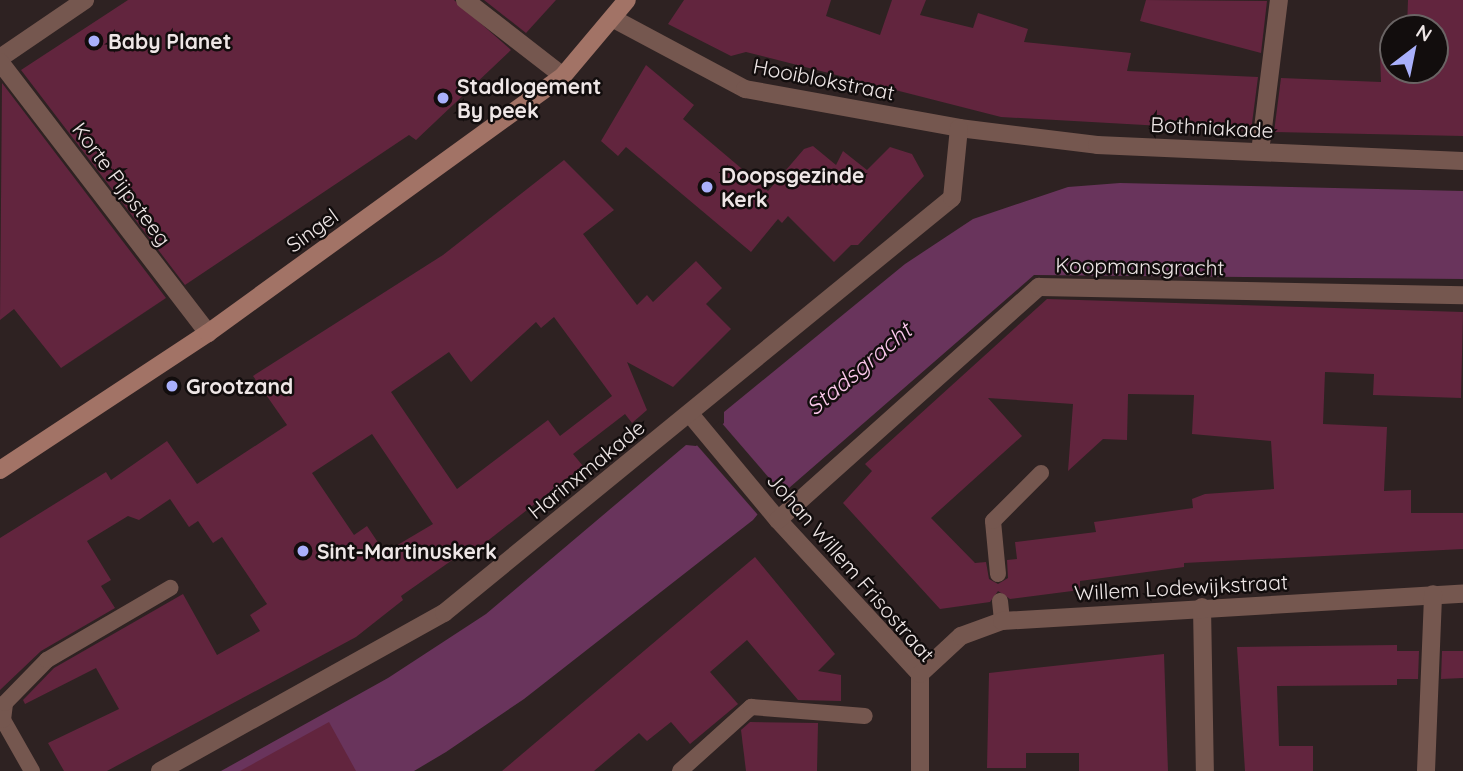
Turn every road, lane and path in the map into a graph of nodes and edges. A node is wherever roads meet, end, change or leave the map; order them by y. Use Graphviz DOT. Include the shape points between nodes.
graph roads {
  1 [pos="85,0"];
  2 [pos="466,0"];
  3 [pos="627,0"];
  4 [pos="1279,0"];
  5 [pos="612,18"];
  6 [pos="0,60"];
  7 [pos="563,76"];
  8 [pos="959,128"];
  9 [pos="1259,152"];
  10 [pos="1463,161"];
  11 [pos="1463,295"];
  12 [pos="208,333"];
  13 [pos="690,414"];
  14 [pos="0,470"];
  15 [pos="1041,473"];
  16 [pos="773,513"];
  17 [pos="998,574"];
  18 [pos="170,588"];
  19 [pos="1433,594"];
  20 [pos="1463,594"];
  21 [pos="1000,601"];
  22 [pos="1202,607"];
  23 [pos="1002,621"];
  24 [pos="920,674"];
  25 [pos="865,716"];
  26 [pos="33,771"];
  27 [pos="160,771"];
  28 [pos="680,771"];
  29 [pos="920,771"];
  30 [pos="1205,771"];
  31 [pos="1426,771"];
  1 -- 6 [label="street"];
  2 -- 7 [label="street"];
  3 -- 5 [label="main road, Singel"];
  4 -- 9 [label="street"];
  5 -- 7 [label="main road, Singel"];
  5 -- 8 [label="street, Hooiblokstraat" via="745,89"];
  6 -- 12 [label="street, Korte Pijpsteeg"];
  7 -- 12 [label="main road, Singel"];
  8 -- 9 [label="street, Bothniakade" via="1097,145"];
  8 -- 13 [label="street, Harinxmakade" via="952,198"];
  9 -- 10 [label="street, Bothniakade"];
  11 -- 16 [label="street, Koopmansgracht" via="1039,287"];
  12 -- 14 [label="main road, Singel"];
  13 -- 16 [label="street, Johan Willem Frisostraat"];
  13 -- 27 [label="street, Harinxmakade" via="443,612"];
  15 -- 17 [label="lane" via="993,521"];
  16 -- 24 [label="street, Johan Willem Frisostraat"];
  18 -- 26 [label="lane" via="47,660 5,703 4,720"];
  19 -- 20 [label="street, Willem Lodewijkstraat"];
  19 -- 22 [label="street, Willem Lodewijkstraat"];
  19 -- 31 [label="street"];
  21 -- 23 [label="lane"];
  22 -- 23 [label="street, Willem Lodewijkstraat"];
  22 -- 30 [label="street"];
  23 -- 24 [label="street, Willem Lodewijkstraat" via="961,636"];
  24 -- 29 [label="street, Johan Willem Frisostraat"];
  25 -- 28 [label="lane" via="751,707"];
}
